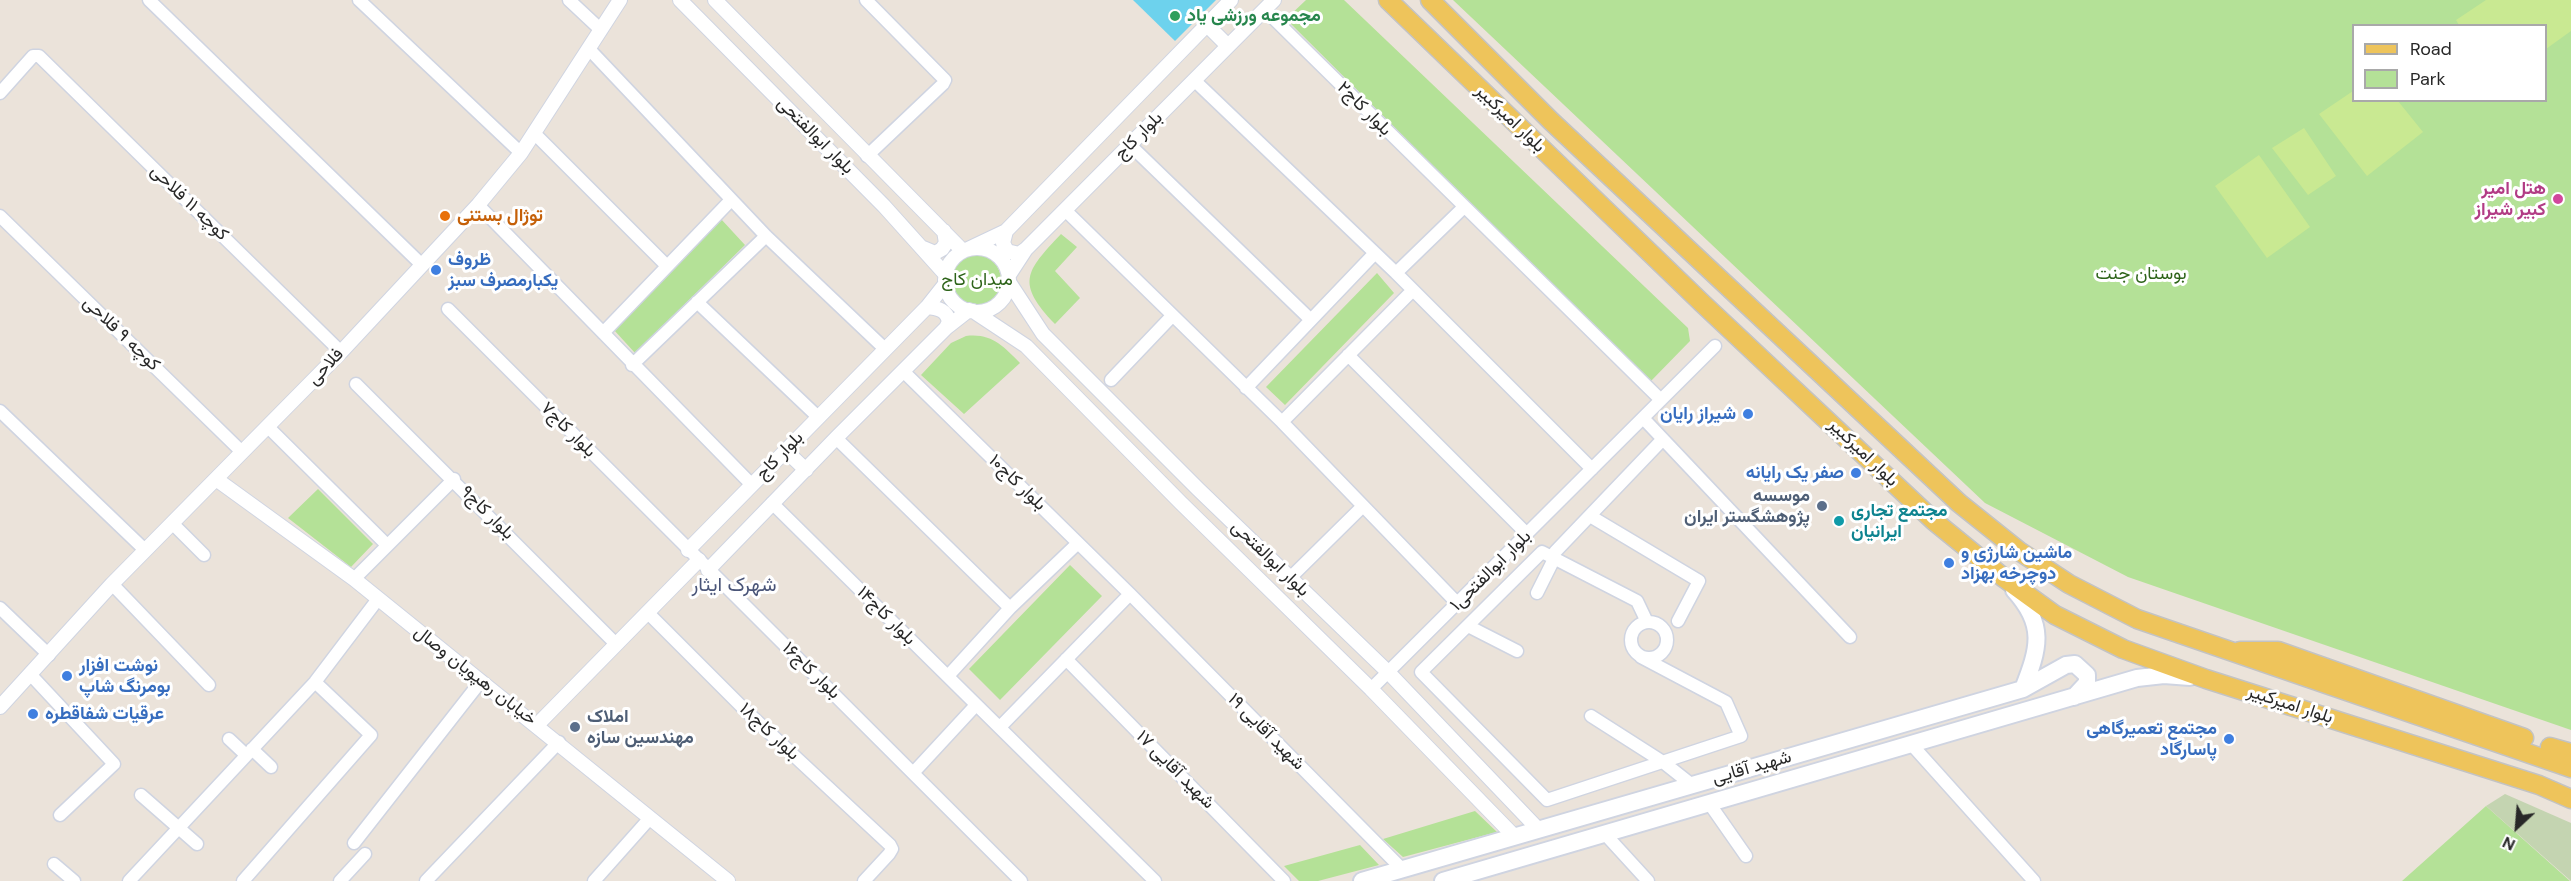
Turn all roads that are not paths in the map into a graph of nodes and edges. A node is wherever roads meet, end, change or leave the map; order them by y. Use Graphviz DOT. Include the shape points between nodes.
graph roads {
  1 [pos="149,0"];
  2 [pos="359,0"];
  3 [pos="569,0"];
  4 [pos="620,0"];
  5 [pos="680,0"];
  6 [pos="714,0"];
  7 [pos="866,0"];
  8 [pos="1231,0"];
  9 [pos="1388,0"];
  10 [pos="1430,0"];
  11 [pos="1270,5"];
  12 [pos="1208,25"];
  13 [pos="601,30"];
  14 [pos="1228,46"];
  15 [pos="589,50"];
  16 [pos="1195,81"];
  17 [pos="0,93"];
  18 [pos="808,96"];
  19 [pos="791,113"];
  20 [pos="534,133"];
  21 [pos="1130,145"];
  22 [pos="521,153"];
  23 [pos="867,156"];
  24 [pos="731,200"];
  25 [pos="478,205"];
  26 [pos="1463,208"];
  27 [pos="1066,211"];
  28 [pos="0,216"];
  29 [pos="944,231"];
  30 [pos="1006,231"];
  31 [pos="766,236"];
  32 [pos="923,248"];
  33 [pos="1026,249"];
  34 [pos="966,250"];
  35 [pos="1375,253"];
  36 [pos="666,265"];
  37 [pos="422,266"];
  38 [pos="1396,273"];
  39 [pos="1009,278"];
  40 [pos="946,279"];
  41 [pos="1723,282"];
  42 [pos="1412,291"];
  43 [pos="697,302"];
  44 [pos="1702,303"];
  45 [pos="927,308"];
  46 [pos="448,309"];
  47 [pos="971,311"];
  48 [pos="1172,316"];
  49 [pos="1311,320"];
  50 [pos="946,328"];
  51 [pos="603,333"];
  52 [pos="1043,334"];
  53 [pos="1026,346"];
  54 [pos="1715,346"];
  55 [pos="885,349"];
  56 [pos="341,352"];
  57 [pos="1348,355"];
  58 [pos="632,365"];
  59 [pos="904,372"];
  60 [pos="1111,380"];
  61 [pos="356,384"];
  62 [pos="1246,388"];
  63 [pos="1661,400"];
  64 [pos="0,411"];
  65 [pos="818,416"];
  66 [pos="1643,418"];
  67 [pos="1282,422"];
  68 [pos="268,427"];
  69 [pos="836,438"];
  70 [pos="1663,440"];
  71 [pos="785,450"];
  72 [pos="242,452"];
  73 [pos="1592,469"];
  74 [pos="806,470"];
  75 [pos="216,478"];
  76 [pos="454,479"];
  77 [pos="752,484"];
  78 [pos="1198,489"];
  79 [pos="772,503"];
  80 [pos="1181,503"];
  81 [pos="1363,506"];
  82 [pos="1590,516"];
  83 [pos="173,524"];
  84 [pos="1527,534"];
  85 [pos="1078,543"];
  86 [pos="387,545"];
  87 [pos="146,550"];
  88 [pos="688,550"];
  89 [pos="204,555"];
  90 [pos="1555,555"];
  91 [pos="704,565"];
  92 [pos="1290,578"];
  93 [pos="2004,578"];
  94 [pos="354,579"];
  95 [pos="112,584"];
  96 [pos="1537,593"];
  97 [pos="1130,594"];
  98 [pos="378,599"];
  99 [pos="1458,604"];
  100 [pos="0,608"];
  101 [pos="1010,609"];
  102 [pos="648,613"];
  103 [pos="1678,621"];
  104 [pos="1647,622"];
  105 [pos="1468,626"];
  106 [pos="1850,637"];
  107 [pos="616,644"];
  108 [pos="1517,651"];
  109 [pos="2226,652"];
  110 [pos="49,655"];
  111 [pos="1641,657"];
  112 [pos="1066,659"];
  113 [pos="1389,673"];
  114 [pos="30,675"];
  115 [pos="948,676"];
  116 [pos="2206,678"];
  117 [pos="481,681"];
  118 [pos="315,682"];
  119 [pos="209,685"];
  120 [pos="2023,688"];
  121 [pos="1371,689"];
  122 [pos="2073,697"];
  123 [pos="976,705"];
  124 [pos="0,707"];
  125 [pos="1591,716"];
  126 [pos="537,725"];
  127 [pos="1000,727"];
  128 [pos="229,739"];
  129 [pos="559,742"];
  130 [pos="1912,745"];
  131 [pos="249,752"];
  132 [pos="2566,759"];
  133 [pos="1663,762"];
  134 [pos="271,767"];
  135 [pos="914,772"];
  136 [pos="1692,785"];
  137 [pos="141,795"];
  138 [pos="2571,799"];
  139 [pos="1709,803"];
  140 [pos="60,815"];
  141 [pos="650,818"];
  142 [pos="181,828"];
  143 [pos="1539,830"];
  144 [pos="1605,834"];
  145 [pos="1515,837"];
  146 [pos="354,843"];
  147 [pos="197,844"];
  148 [pos="365,854"];
  149 [pos="1746,856"];
  150 [pos="54,864"];
  151 [pos="1402,869"];
  152 [pos="74,881"];
  153 [pos="129,881"];
  154 [pos="243,881"];
  155 [pos="340,881"];
  156 [pos="426,881"];
  157 [pos="594,881"];
  158 [pos="728,881"];
  159 [pos="864,881"];
  160 [pos="1021,881"];
  161 [pos="1155,881"];
  162 [pos="1284,881"];
  163 [pos="1362,881"];
  164 [pos="1443,881"];
  165 [pos="1648,881"];
  166 [pos="2034,881"];
  1 -- 37 [label="street"];
  2 -- 22 [label="street"];
  3 -- 13 [label="street"];
  4 -- 13 [label="street, فلاحی"];
  5 -- 19 [label="street, بلوار ابوالفتحی"];
  6 -- 18 [label="street, بلوار ابوالفتحی"];
  7 -- 23 [label="street" via="945,80"];
  8 -- 12 [label="street, بلوار کاج"];
  9 -- 44 [label="main road, بلوار امیرکبیر"];
  10 -- 41 [label="main road, بلوار امیرکبیر" via="1551,121"];
  11 -- 14 [label="street, بلوار کاج"];
  11 -- 26 [label="street, بلوار کاج۲"];
  12 -- 14 [label="street"];
  12 -- 30 [label="street, بلوار کاج"];
  13 -- 15 [label="street, فلاحی"];
  14 -- 16 [label="street, بلوار کاج"];
  15 -- 20 [label="street, فلاحی"];
  15 -- 24 [label="street"];
  16 -- 21 [label="street, بلوار کاج"];
  16 -- 35 [label="street"];
  17 -- 56 [label="street, کوچه ۱۱ فلاحی" via="35,55"];
  18 -- 19 [label="street"];
  18 -- 23 [label="street, بلوار ابوالفتحی"];
  19 -- 32 [label="street, بلوار ابوالفتحی"];
  20 -- 22 [label="street, فلاحی"];
  20 -- 36 [label="street"];
  21 -- 27 [label="street, بلوار کاج"];
  21 -- 49 [label="street"];
  22 -- 25 [label="street, فلاحی"];
  23 -- 29 [label="street, بلوار ابوالفتحی"];
  24 -- 31 [label="street"];
  24 -- 36 [label="street"];
  25 -- 37 [label="street, فلاحی"];
  25 -- 51 [label="street"];
  26 -- 38 [label="street"];
  26 -- 63 [label="street, بلوار کاج۲"];
  27 -- 33 [label="street, بلوار کاج"];
  27 -- 48 [label="street"];
  28 -- 72 [label="street, کوچه ۹ فلاحی"];
  29 -- 32 [label="street" via="946,243 942,249 935,253"];
  29 -- 34 [label="street, بلوار ابوالفتحی"];
  30 -- 33 [label="street" via="1003,243 1007,251 1019,254"];
  30 -- 34 [label="street, بلوار کاج"];
  31 -- 43 [label="street"];
  31 -- 55 [label="street"];
  32 -- 40 [label="street, بلوار ابوالفتحی"];
  33 -- 39 [label="street, بلوار کاج"];
  34 -- 39 [label="street" via="977,248 994,253 1006,266"];
  34 -- 40 [label="street" via="955,257"];
  35 -- 38 [label="street"];
  35 -- 49 [label="street"];
  36 -- 51 [label="street"];
  37 -- 56 [label="street, فلاحی"];
  38 -- 42 [label="street"];
  39 -- 47 [label="street" via="1001,301 993,307"];
  39 -- 52 [label="street, بلوار ابوالفتحی"];
  40 -- 45 [label="street, بلوار کاج"];
  40 -- 47 [label="street" via="956,303"];
  41 -- 44 [label="main road"];
  41 -- 109 [label="main road, بلوار امیرکبیر" via="1959,503 2019,551 2069,584 2137,620"];
  42 -- 57 [label="street"];
  42 -- 73 [label="street"];
  43 -- 58 [label="street"];
  43 -- 65 [label="street"];
  44 -- 93 [label="main road, بلوار امیرکبیر" via="1934,521"];
  45 -- 50 [label="street" via="939,308 946,314"];
  45 -- 55 [label="street, بلوار کاج"];
  46 -- 88 [label="street, بلوار کاج۷"];
  47 -- 50 [label="street, بلوار کاج"];
  47 -- 53 [label="street, بلوار ابوالفتحی"];
  48 -- 60 [label="street"];
  48 -- 62 [label="street"];
  49 -- 62 [label="street"];
  50 -- 59 [label="street, بلوار کاج"];
  51 -- 58 [label="street"];
  52 -- 53 [label="street" via="1031,326 1024,327 1021,334"];
  52 -- 78 [label="street, بلوار ابوالفتحی"];
  53 -- 80 [label="street, بلوار ابوالفتحی"];
  54 -- 63 [label="street, بلوار ابوالفتحی۱"];
  55 -- 65 [label="street, بلوار کاج"];
  56 -- 68 [label="street, فلاحی"];
  57 -- 67 [label="street"];
  57 -- 84 [label="street"];
  58 -- 77 [label="street"];
  59 -- 69 [label="street, بلوار کاج"];
  59 -- 85 [label="street, بلوار کاج۱۰"];
  61 -- 76 [label="street, بلوار کاج۹"];
  62 -- 67 [label="street"];
  63 -- 66 [label="street, بلوار ابوالفتحی۱"];
  64 -- 87 [label="street"];
  65 -- 71 [label="street, بلوار کاج"];
  66 -- 70 [label="street"];
  66 -- 73 [label="street, بلوار ابوالفتحی۱"];
  67 -- 81 [label="street"];
  68 -- 72 [label="street, فلاحی"];
  68 -- 86 [label="street"];
  69 -- 74 [label="street, بلوار کاج"];
  69 -- 101 [label="street"];
  70 -- 82 [label="street"];
  70 -- 106 [label="street"];
  71 -- 74 [label="street"];
  71 -- 77 [label="street, بلوار کاج"];
  72 -- 75 [label="street, فلاحی"];
  73 -- 84 [label="street, بلوار ابوالفتحی۱"];
  74 -- 79 [label="street, بلوار کاج"];
  75 -- 83 [label="street, فلاحی"];
  75 -- 94 [label="street, خیابان رهپویان وصال"];
  76 -- 86 [label="street"];
  76 -- 107 [label="street, بلوار کاج۹"];
  77 -- 88 [label="street, بلوار کاج"];
  78 -- 80 [label="street"];
  78 -- 92 [label="street, بلوار ابوالفتحی"];
  79 -- 91 [label="street, بلوار کاج"];
  79 -- 115 [label="street, بلوار کاج۱۴"];
  80 -- 121 [label="street, بلوار ابوالفتحی"];
  81 -- 92 [label="street"];
  81 -- 99 [label="street"];
  82 -- 90 [label="street"];
  82 -- 103 [label="street" via="1699,581"];
  83 -- 87 [label="street, فلاحی"];
  83 -- 89 [label="street"];
  84 -- 99 [label="street, بلوار ابوالفتحی۱"];
  85 -- 97 [label="street, بلوار کاج۱۰"];
  85 -- 101 [label="street"];
  86 -- 94 [label="street"];
  87 -- 95 [label="street, فلاحی"];
  88 -- 91 [label="street, بلوار کاج۷"];
  90 -- 96 [label="street"];
  90 -- 104 [label="street" via="1637,602"];
  90 -- 105 [label="street" via="1542,552"];
  91 -- 102 [label="street, بلوار کاج"];
  91 -- 135 [label="street, بلوار کاج۱۶"];
  92 -- 113 [label="street, بلوار ابوالفتحی"];
  93 -- 116 [label="main road, بلوار امیرکبیر" via="2055,615 2122,649"];
  93 -- 120 [label="main road" via="2028,605 2037,625 2035,659"];
  94 -- 98 [label="street, خیابان رهپویان وصال"];
  95 -- 110 [label="street, فلاحی"];
  95 -- 119 [label="street"];
  97 -- 112 [label="street"];
  97 -- 151 [label="street, شهید آقایی ۱۹"];
  98 -- 117 [label="street, خیابان رهپویان وصال"];
  98 -- 118 [label="street"];
  99 -- 113 [label="street, بلوار ابوالفتحی۱"];
  100 -- 110 [label="street"];
  101 -- 115 [label="street"];
  102 -- 107 [label="street, بلوار کاج"];
  102 -- 159 [label="street, بلوار کاج۱۸" via="892,849"];
  104 -- 111 [label="street" via="1638,625 1630,642"];
  104 -- 111 [label="street" via="1664,630 1666,648 1660,656"];
  105 -- 108 [label="street"];
  105 -- 133 [label="street" via="1421,672 1547,800"];
  107 -- 126 [label="street, بلوار کاج"];
  109 -- 132 [label="main road, بلوار امیرکبیر"];
  109 -- 132 [label="main road" via="2278,651 2402,693"];
  110 -- 114 [label="street, فلاحی"];
  111 -- 133 [label="street" via="1726,702 1741,736"];
  112 -- 127 [label="street"];
  112 -- 162 [label="street, شهید آقایی ۱۷"];
  113 -- 121 [label="street, بلوار ابوالفتحی۱"];
  113 -- 143 [label="street, بلوار ابوالفتحی"];
  114 -- 124 [label="street, فلاحی"];
  114 -- 140 [label="street" via="114,764"];
  115 -- 123 [label="street, بلوار کاج۱۴"];
  116 -- 122 [label="main road, شهید آقایی" via="2137,678"];
  116 -- 138 [label="main road, بلوار امیرکبیر" via="2539,785"];
  117 -- 126 [label="street, خیابان رهپویان وصال"];
  117 -- 146 [label="street"];
  118 -- 131 [label="street"];
  118 -- 154 [label="street" via="371,735"];
  120 -- 122 [label="main road, شهید آقایی" via="2075,664 2087,675 2087,683"];
  120 -- 136 [label="main road, شهید آقایی"];
  121 -- 145 [label="street, بلوار ابوالفتحی"];
  122 -- 130 [label="main road, شهید آقایی"];
  123 -- 127 [label="street, بلوار کاج۱۴"];
  123 -- 135 [label="street"];
  125 -- 133 [label="street"];
  126 -- 129 [label="street, خیابان رهپویان وصال"];
  127 -- 161 [label="street, بلوار کاج۱۴"];
  128 -- 131 [label="street"];
  129 -- 141 [label="street, خیابان رهپویان وصال"];
  129 -- 156 [label="street"];
  130 -- 139 [label="main road, شهید آقایی"];
  130 -- 166 [label="street"];
  131 -- 134 [label="street"];
  131 -- 142 [label="street"];
  133 -- 136 [label="street"];
  135 -- 160 [label="street, بلوار کاج۱۶"];
  136 -- 143 [label="main road, شهید آقایی"];
  137 -- 142 [label="street"];
  139 -- 144 [label="main road, شهید آقایی"];
  139 -- 149 [label="street"];
  141 -- 157 [label="street"];
  141 -- 158 [label="street, خیابان رهپویان وصال"];
  142 -- 147 [label="street"];
  142 -- 153 [label="street"];
  143 -- 145 [label="main road, شهید آقایی"];
  144 -- 164 [label="main road, شهید آقایی"];
  144 -- 165 [label="street"];
  145 -- 151 [label="main road, شهید آقایی"];
  148 -- 155 [label="street"];
  150 -- 152 [label="street"];
  151 -- 163 [label="main road, شهید آقایی"];
}
